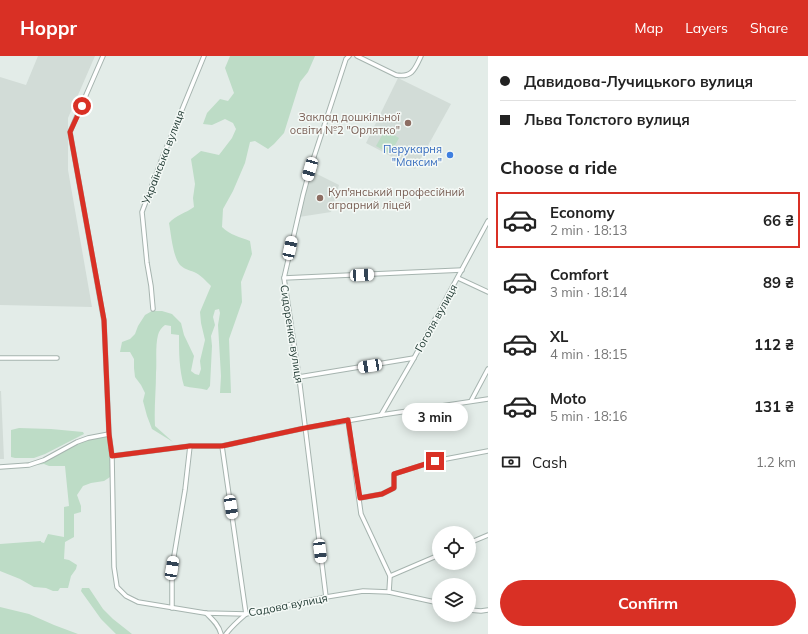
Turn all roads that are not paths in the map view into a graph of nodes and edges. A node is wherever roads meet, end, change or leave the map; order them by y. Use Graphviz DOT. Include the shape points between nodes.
graph roads {
  1 [pos="103,56"];
  2 [pos="204,56"];
  3 [pos="349,56"];
  4 [pos="357,56"];
  5 [pos="421,56"];
  6 [pos="488,221"];
  7 [pos="462,270"];
  8 [pos="284,278"];
  9 [pos="458,278"];
  10 [pos="488,292"];
  11 [pos="153,309"];
  12 [pos="0,358"];
  13 [pos="57,358"];
  14 [pos="414,358"];
  15 [pos="488,369"];
  16 [pos="299,377"];
  17 [pos="488,399"];
  18 [pos="471,402"];
  19 [pos="381,415"];
  20 [pos="348,420"];
  21 [pos="305,428"];
  22 [pos="109,434"];
  23 [pos="190,446"];
  24 [pos="222,446"];
  25 [pos="488,450"];
  26 [pos="112,456"];
  27 [pos="0,467"];
  28 [pos="360,498"];
  29 [pos="488,535"];
  30 [pos="476,540"];
  31 [pos="432,559"];
  32 [pos="390,576"];
  33 [pos="389,592"];
  34 [pos="326,597"];
  35 [pos="432,601"];
  36 [pos="172,608"];
  37 [pos="488,610"];
  38 [pos="476,611"];
  39 [pos="205,612"];
  40 [pos="246,614"];
  41 [pos="221,634"];
  42 [pos="226,634"];
  1 -- 22 [label="street" via="70,132 104,320"];
  2 -- 11 [label="street, Українська вулиця" via="142,212"];
  3 -- 8 [label="street, Сидоренка вулиця" via="310,169"];
  4 -- 5 [label="street" via="402,76 414,70"];
  6 -- 7 [label="street, Гоголя вулиця"];
  7 -- 8 [label="street"];
  7 -- 9 [label="street, Гоголя вулиця"];
  8 -- 16 [label="street, Сидоренка вулиця"];
  9 -- 10 [label="street"];
  9 -- 14 [label="street, Гоголя вулиця"];
  12 -- 13 [label="street"];
  14 -- 16 [label="street"];
  14 -- 19 [label="street, Гоголя вулиця"];
  15 -- 18 [label="street"];
  16 -- 21 [label="street, Сидоренка вулиця"];
  17 -- 18 [label="street"];
  18 -- 19 [label="street"];
  19 -- 20 [label="street"];
  20 -- 21 [label="street"];
  20 -- 28 [label="street"];
  21 -- 24 [label="street"];
  21 -- 34 [label="street, Сидоренка вулиця"];
  22 -- 26 [label="street"];
  22 -- 27 [label="street" via="77,442 29,465"];
  23 -- 24 [label="street"];
  23 -- 26 [label="street"];
  23 -- 36 [label="street" via="172,568"];
  24 -- 40 [label="street"];
  25 -- 28 [label="street" via="435,461 394,474 394,488 382,494"];
  26 -- 36 [label="street, Садова вулиця" via="114,566 117,587 126,596 138,602"];
  28 -- 32 [label="street" via="361,514"];
  29 -- 30 [label="street"];
  31 -- 32 [label="street"];
  32 -- 33 [label="street"];
  33 -- 34 [label="street, Садова вулиця" via="364,591"];
  33 -- 35 [label="street, Садова вулиця"];
  34 -- 40 [label="street, Садова вулиця"];
  36 -- 39 [label="street, Садова вулиця"];
  37 -- 38 [label="street"];
  39 -- 40 [label="street, Садова вулиця"];
  39 -- 41 [label="street" via="216,623"];
  40 -- 42 [label="street"];
}
